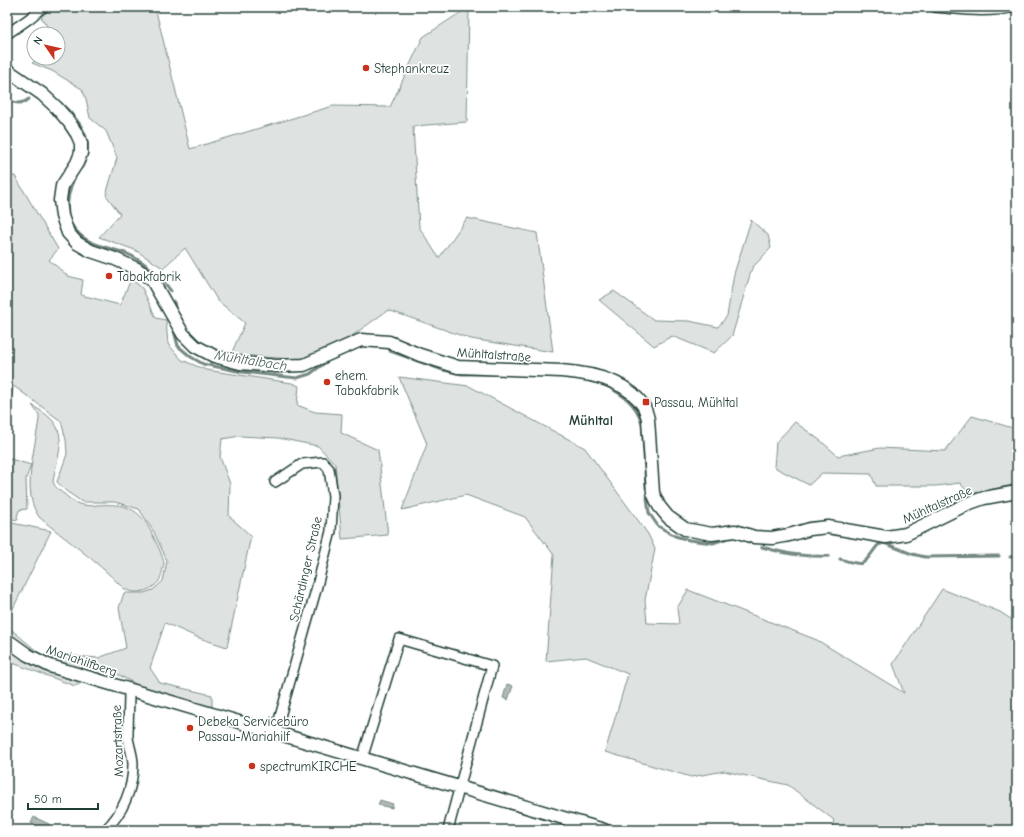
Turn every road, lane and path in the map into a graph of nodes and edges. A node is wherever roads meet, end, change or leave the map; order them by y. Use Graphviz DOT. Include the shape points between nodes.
graph roads {
  1 [pos="43,7"];
  2 [pos="934,7"];
  3 [pos="1016,7"];
  4 [pos="7,34"];
  5 [pos="7,70"];
  6 [pos="275,482"];
  7 [pos="1017,492"];
  8 [pos="7,640"];
  9 [pos="129,691"];
  10 [pos="275,734"];
  11 [pos="362,759"];
  12 [pos="461,787"];
  13 [pos="569,825"];
  14 [pos="105,830"];
  15 [pos="448,830"];
  16 [pos="604,830"];
  1 -- 4 [label="street"];
  2 -- 3 [label="street" via="966,11"];
  5 -- 7 [label="street, Mühltalstraße" via="42,94 57,108 81,143 77,163 62,186 62,216 68,233 77,243 91,251 137,268 152,280 183,334 195,346 214,356 240,363 304,365 361,340 389,342 458,367 561,371 601,377 629,392 644,408 648,419 653,493 660,506 668,517 685,529 712,534 735,531 754,537 772,538 828,527 886,537 906,534 984,498"];
  6 -- 10 [label="street, Schärdinger Straße" via="302,464 323,462 329,469 333,496 331,531"];
  8 -- 9 [label="street, Mariahilfberg" via="50,666"];
  9 -- 10 [label="street"];
  9 -- 14 [label="street, Mozartstraße" via="128,738 133,763 132,785 124,805"];
  10 -- 11 [label="street"];
  11 -- 12 [label="street"];
  11 -- 12 [label="street" via="399,639 492,666"];
  12 -- 13 [label="street"];
  12 -- 15 [label="street"];
  13 -- 16 [label="street"];
}
